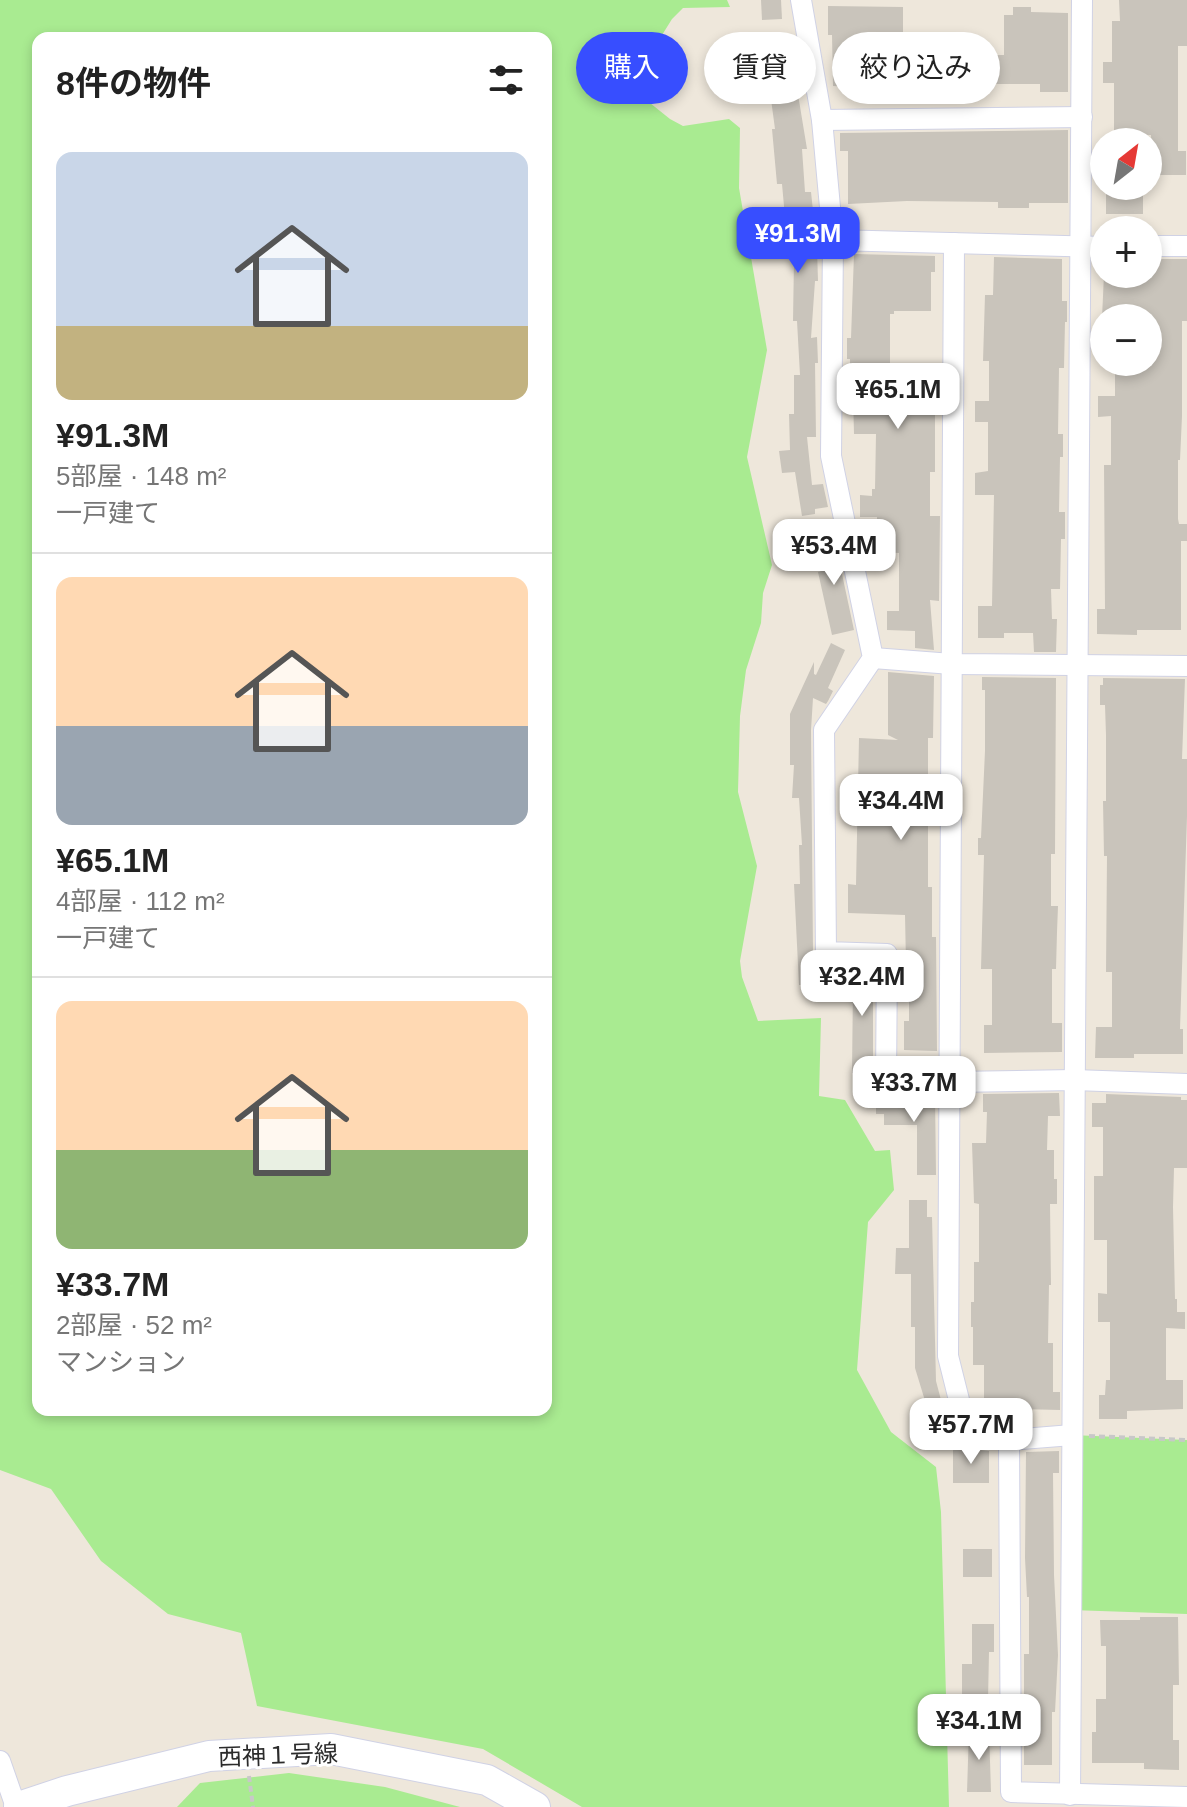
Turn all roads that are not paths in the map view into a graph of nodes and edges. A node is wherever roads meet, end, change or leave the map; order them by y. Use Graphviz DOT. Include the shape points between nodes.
graph roads {
  1 [pos="801,0"];
  2 [pos="1082,0"];
  3 [pos="1082,117"];
  4 [pos="822,120"];
  5 [pos="833,240"];
  6 [pos="954,243"];
  7 [pos="1162,246"];
  8 [pos="1187,246"];
  9 [pos="1082,247"];
  10 [pos="1090,247"];
  11 [pos="873,658"];
  12 [pos="952,664"];
  13 [pos="1078,665"];
  14 [pos="1187,666"];
  15 [pos="1074,1080"];
  16 [pos="951,1082"];
  17 [pos="1187,1084"];
  18 [pos="1072,1435"];
  19 [pos="1009,1440"];
  20 [pos="0,1761"];
  21 [pos="1070,1795"];
  22 [pos="1187,1797"];
  23 [pos="17,1807"];
  24 [pos="535,1807"];
  1 -- 4 [label="street"];
  2 -- 3 [label="street"];
  3 -- 4 [label="street"];
  3 -- 9 [label="street"];
  4 -- 5 [label="street"];
  5 -- 6 [label="street"];
  5 -- 11 [label="street" via="831,456"];
  6 -- 9 [label="street"];
  6 -- 12 [label="street"];
  7 -- 8 [label="street"];
  9 -- 10 [label="street"];
  9 -- 13 [label="street"];
  11 -- 12 [label="street"];
  11 -- 16 [label="street" via="824,730 826,952 887,954 886,1083"];
  12 -- 13 [label="street"];
  12 -- 16 [label="street"];
  13 -- 14 [label="street"];
  13 -- 15 [label="street"];
  15 -- 16 [label="street"];
  15 -- 17 [label="street"];
  15 -- 18 [label="street"];
  16 -- 19 [label="street" via="948,1356 968,1436"];
  18 -- 19 [label="street"];
  18 -- 21 [label="street"];
  19 -- 21 [label="street" via="1011,1792"];
  20 -- 23 [label="street"];
  21 -- 22 [label="street"];
  23 -- 24 [label="street, 西神１号線" via="209,1756 331,1749 487,1780"];
}
